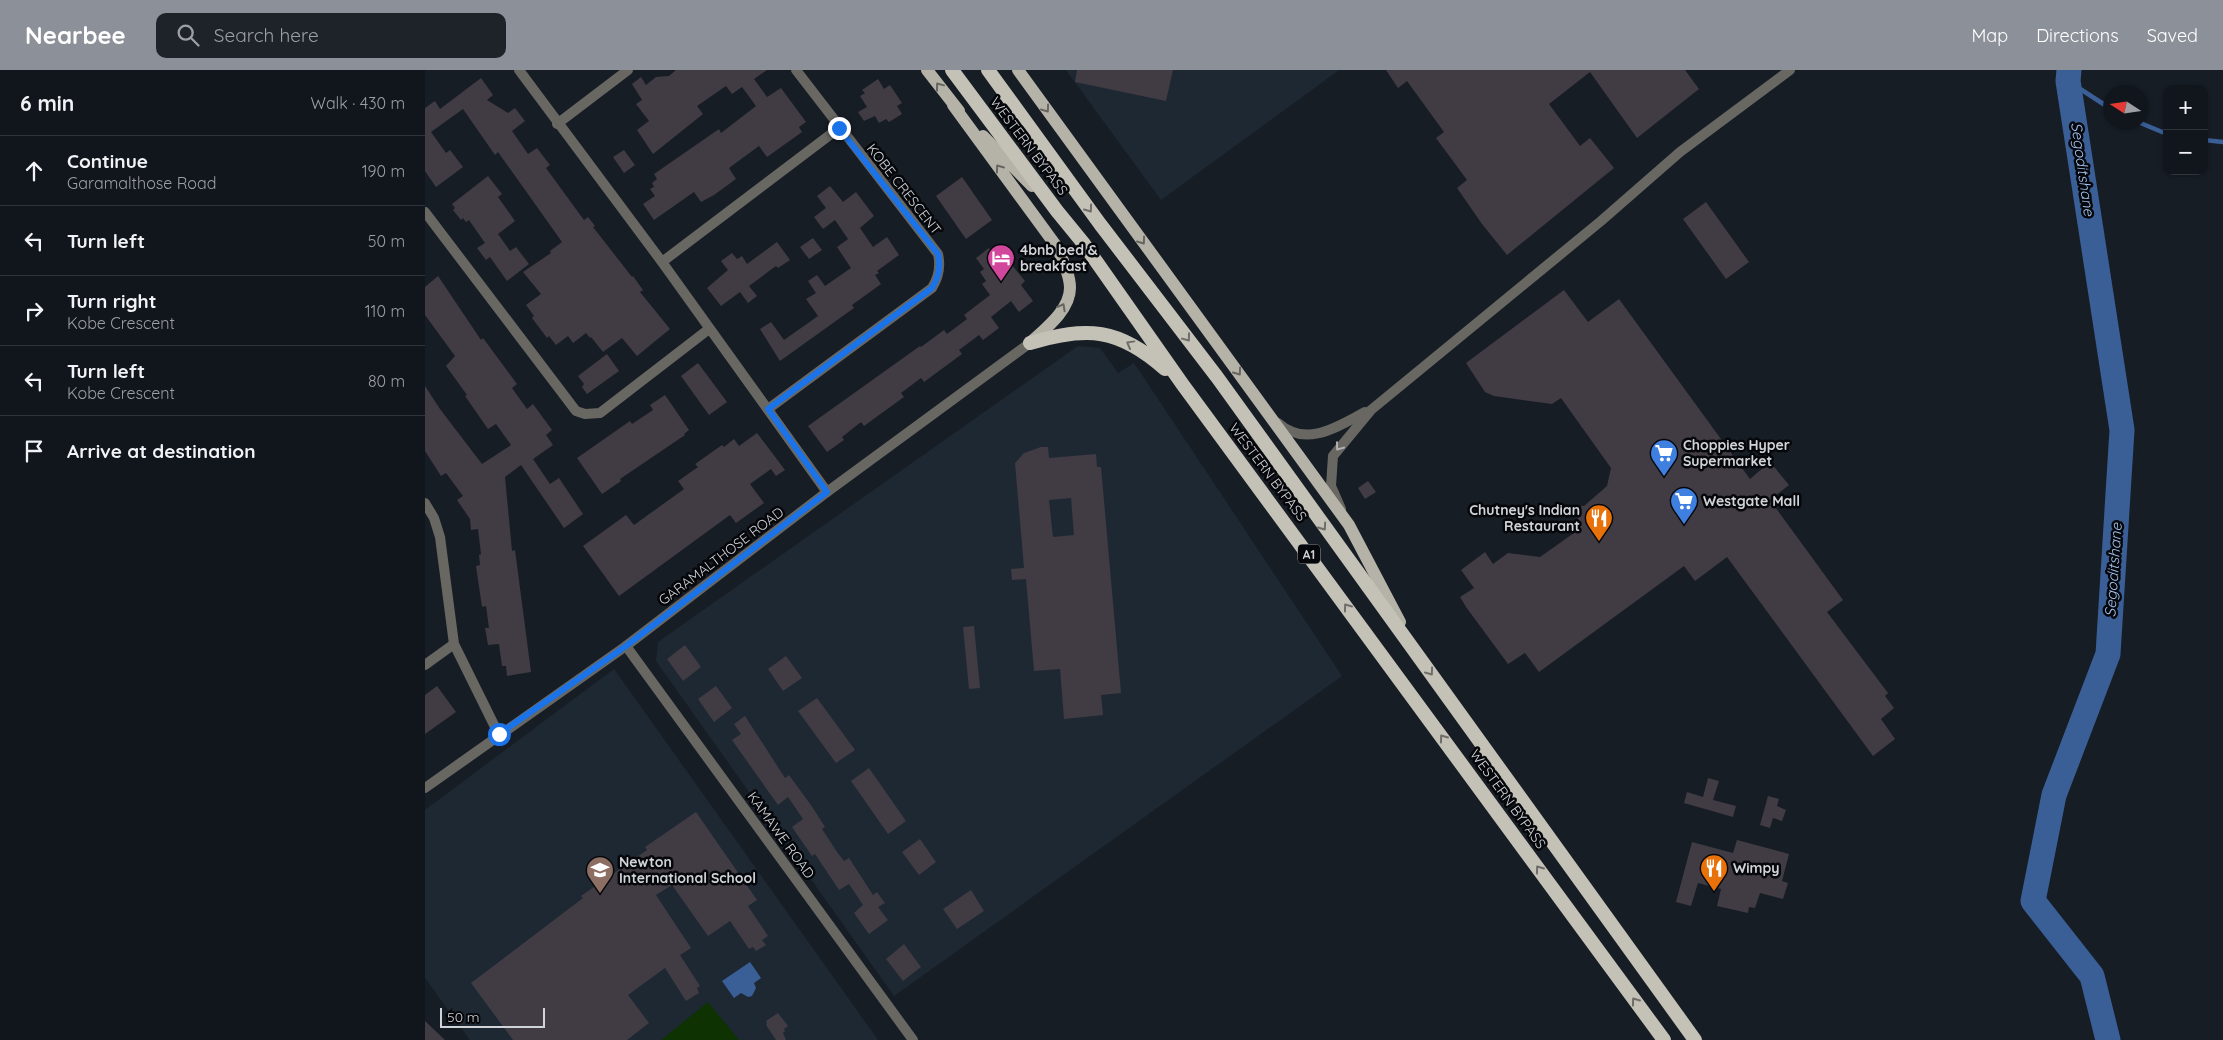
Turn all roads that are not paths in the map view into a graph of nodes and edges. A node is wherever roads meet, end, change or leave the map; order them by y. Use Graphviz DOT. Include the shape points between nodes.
graph roads {
  1 [pos="519,70"];
  2 [pos="628,70"];
  3 [pos="796,70"];
  4 [pos="927,70"];
  5 [pos="952,70"];
  6 [pos="988,70"];
  7 [pos="1018,70"];
  8 [pos="1789,70"];
  9 [pos="953,105"];
  10 [pos="557,124"];
  11 [pos="839,128"];
  12 [pos="1057,211"];
  13 [pos="425,212"];
  14 [pos="662,262"];
  15 [pos="709,329"];
  16 [pos="1030,343"];
  17 [pos="1183,385"];
  18 [pos="768,409"];
  19 [pos="1371,410"];
  20 [pos="1267,413"];
  21 [pos="827,492"];
  22 [pos="425,503"];
  23 [pos="1349,525"];
  24 [pos="453,644"];
  25 [pos="626,646"];
  26 [pos="1415,652"];
  27 [pos="425,665"];
  28 [pos="499,734"];
  29 [pos="425,788"];
  30 [pos="913,1040"];
  31 [pos="1663,1040"];
  32 [pos="1695,1040"];
  1 -- 10 [label="street"];
  2 -- 10 [label="street"];
  3 -- 11 [label="street, KOBE CRESCENT"];
  9 -- 4 [label="main road, one-way"];
  5 -- 12 [label="highway, WESTERN BYPASS / A1"];
  6 -- 26 [label="highway, WESTERN BYPASS / A1, one-way" via="1217,377"];
  7 -- 20 [label="main road, one-way"];
  8 -- 19 [label="street" via="1680,152 1601,222"];
  9 -- 12 [label="main road"];
  16 -- 9 [label="main road, one-way" via="1063,308 1070,288 1066,267 1057,247"];
  10 -- 14 [label="street"];
  11 -- 14 [label="street"];
  11 -- 18 [label="street, KOBE CRESCENT" via="938,254 939,273 932,288"];
  12 -- 17 [label="highway, WESTERN BYPASS / A1" via="1084,244"];
  13 -- 15 [label="street" via="576,411 600,413"];
  14 -- 15 [label="street"];
  15 -- 18 [label="street"];
  17 -- 16 [label="highway, one-way" via="1153,358 1128,342 1109,335 1088,332 1059,334"];
  16 -- 21 [label="street, GARAMALTHOSE ROAD"];
  31 -- 17 [label="highway, WESTERN BYPASS / A1, one-way"];
  18 -- 21 [label="street"];
  19 -- 20 [label="street" via="1307,436 1287,431"];
  19 -- 23 [label="street, one-way" via="1333,456 1331,486"];
  20 -- 23 [label="main road"];
  21 -- 25 [label="street, GARAMALTHOSE ROAD"];
  22 -- 24 [label="street" via="440,537"];
  23 -- 26 [label="main road"];
  24 -- 27 [label="street"];
  24 -- 28 [label="street"];
  25 -- 28 [label="street, GARAMALTHOSE ROAD"];
  25 -- 30 [label="street, KAMAWE ROAD"];
  26 -- 32 [label="highway, WESTERN BYPASS / A1, one-way"];
  28 -- 29 [label="street, GARAMALTHOSE ROAD"];
}
